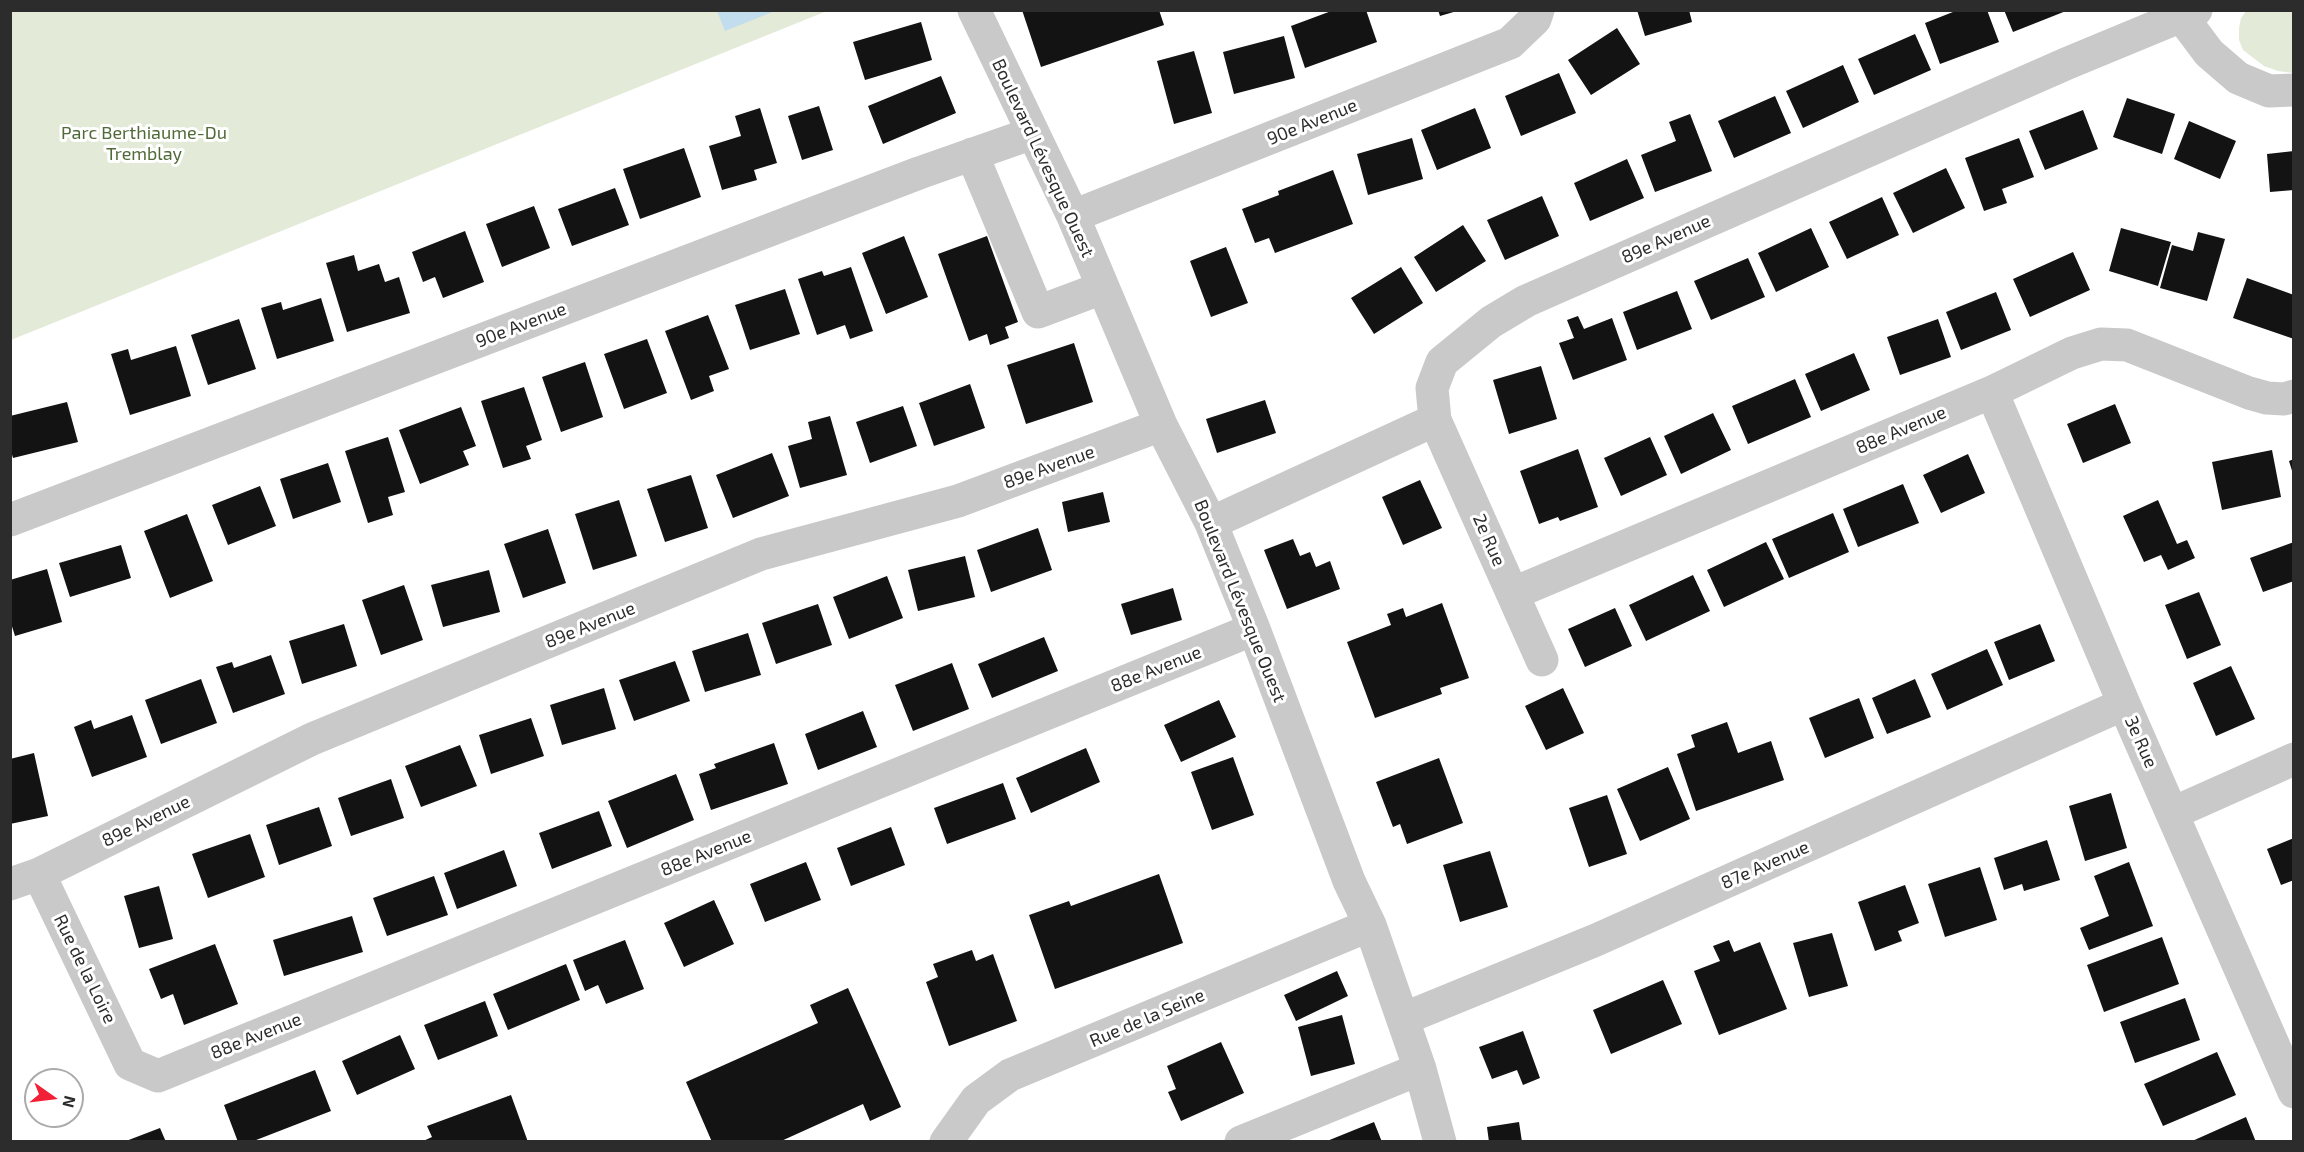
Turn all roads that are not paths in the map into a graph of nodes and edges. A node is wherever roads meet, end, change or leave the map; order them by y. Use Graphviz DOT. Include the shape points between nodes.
graph roads {
  1 [pos="974,10"];
  2 [pos="1538,10"];
  3 [pos="2189,14"];
  4 [pos="2294,90"];
  5 [pos="1033,133"];
  6 [pos="972,154"];
  7 [pos="1073,216"];
  8 [pos="1102,288"];
  9 [pos="1992,392"];
  10 [pos="2294,396"];
  11 [pos="1435,420"];
  12 [pos="1161,425"];
  13 [pos="10,520"];
  14 [pos="1211,523"];
  15 [pos="1514,593"];
  16 [pos="1254,629"];
  17 [pos="1542,660"];
  18 [pos="2124,704"];
  19 [pos="2294,759"];
  20 [pos="2173,813"];
  21 [pos="25,879"];
  22 [pos="1370,925"];
  23 [pos="1403,1019"];
  24 [pos="1420,1069"];
  25 [pos="158,1076"];
  26 [pos="2294,1092"];
  27 [pos="946,1142"];
  28 [pos="1241,1142"];
  29 [pos="1440,1142"];
  1 -- 5 [label="street, Boulevard Lévesque Ouest"];
  2 -- 7 [label="street, 90e Avenue" via="1535,19 1510,43"];
  3 -- 4 [label="street, 89e Avenue" via="2209,53 2238,78 2269,91"];
  3 -- 11 [label="street, 89e Avenue" via="2095,51 1526,301 1491,322 1442,362 1432,388"];
  5 -- 6 [label="street, 90e Avenue"];
  5 -- 7 [label="street, Boulevard Lévesque Ouest"];
  6 -- 8 [label="street" via="1038,312"];
  6 -- 13 [label="street, 90e Avenue"];
  7 -- 8 [label="street, Boulevard Lévesque Ouest"];
  8 -- 12 [label="street, Boulevard Lévesque Ouest"];
  9 -- 10 [label="street, 88e Avenue" via="2072,353 2101,344 2127,345 2267,398"];
  9 -- 15 [label="street, 88e Avenue"];
  9 -- 18 [label="street, 3e Rue"];
  11 -- 14 [label="street"];
  11 -- 15 [label="street, 2e Rue"];
  12 -- 14 [label="street, Boulevard Lévesque Ouest"];
  12 -- 21 [label="street, 89e Avenue" via="958,501 761,554 312,739"];
  14 -- 16 [label="street, Boulevard Lévesque Ouest"];
  15 -- 17 [label="street, 2e Rue"];
  16 -- 22 [label="street, Boulevard Lévesque Ouest" via="1349,881"];
  16 -- 25 [label="street, 88e Avenue"];
  18 -- 20 [label="street, 3e Rue"];
  18 -- 23 [label="street, 87e Avenue" via="1596,940"];
  19 -- 20 [label="street"];
  20 -- 26 [label="street, 3e Rue"];
  21 -- 25 [label="street, Rue de la Loire" via="130,1064"];
  22 -- 23 [label="street, Boulevard Lévesque Ouest"];
  22 -- 27 [label="street, Rue de la Seine" via="1010,1075 976,1100"];
  23 -- 24 [label="street, Boulevard Lévesque Ouest"];
  24 -- 28 [label="street"];
  24 -- 29 [label="street, Boulevard Lévesque Ouest"];
}
